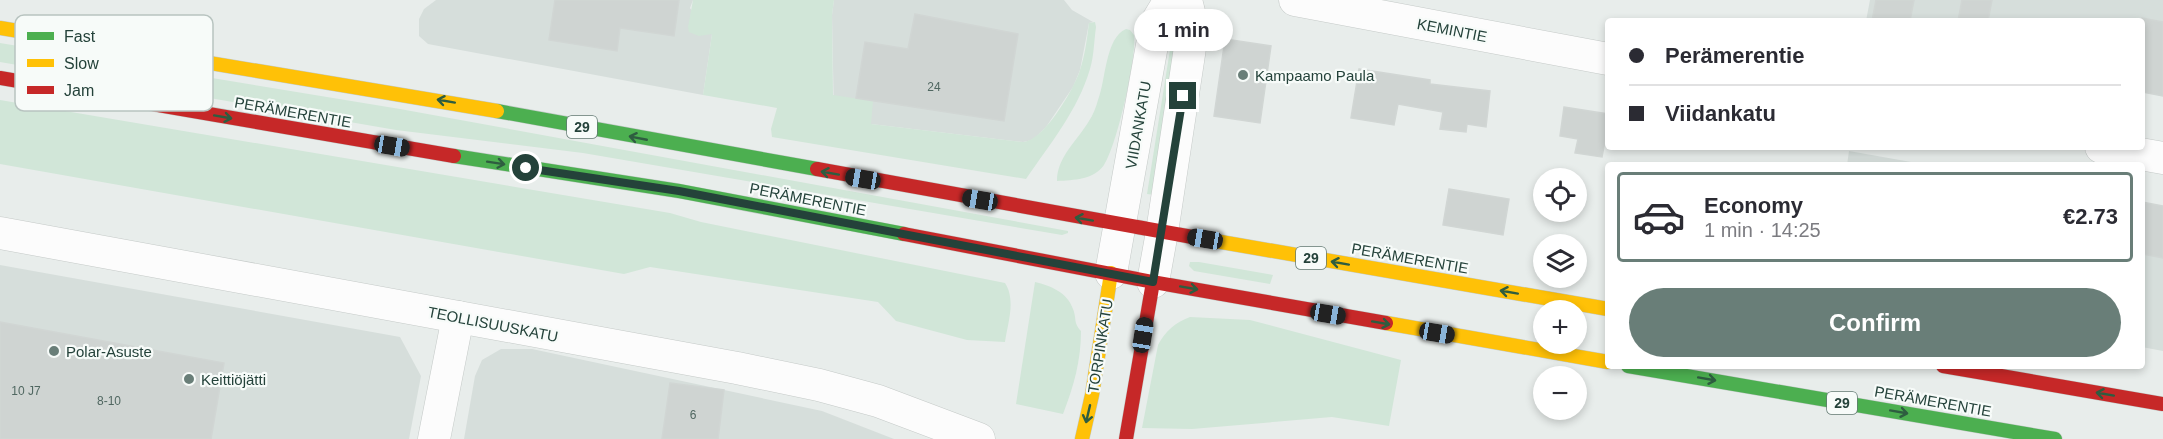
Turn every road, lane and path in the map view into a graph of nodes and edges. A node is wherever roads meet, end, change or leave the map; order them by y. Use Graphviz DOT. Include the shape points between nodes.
graph roads {
  1 [pos="1170,0"];
  2 [pos="1186,0"];
  3 [pos="1295,0"];
  4 [pos="0,28"];
  5 [pos="15,30"];
  6 [pos="1605,58"];
  7 [pos="213,63"];
  8 [pos="0,78"];
  9 [pos="15,81"];
  10 [pos="190,111"];
  11 [pos="2118,150"];
  12 [pos="2163,158"];
  13 [pos="0,233"];
  14 [pos="1116,250"];
  15 [pos="1157,258"];
  16 [pos="1605,309"];
  17 [pos="458,317"];
  18 [pos="1605,362"];
  19 [pos="1646,369"];
  20 [pos="1960,369"];
  21 [pos="2163,404"];
  22 [pos="434,439"];
  23 [pos="979,439"];
  24 [pos="1082,439"];
  25 [pos="1126,439"];
  26 [pos="2055,439"];
  1 -- 14 [label="street, VIIDANKATU" via="1156,23"];
  2 -- 15 [label="street" via="1193,28"];
  3 -- 6 [label="street, KEMINTIE"];
  5 -- 4 [label="main road, PERÄMERENTIE / 29, one-way"];
  14 -- 7 [label="main road, PERÄMERENTIE / 29, one-way" via="444,101"];
  8 -- 9 [label="main road, PERÄMERENTIE / 29, one-way"];
  10 -- 14 [label="main road, PERÄMERENTIE / 29, one-way" via="679,191"];
  11 -- 12 [label="street"];
  13 -- 17 [label="street, TEOLLISUUSKATU"];
  14 -- 15 [label="main road, PERÄMERENTIE / 29"];
  14 -- 15 [label="main road, PERÄMERENTIE / 29"];
  14 -- 24 [label="main road, TORPINKATU, one-way"];
  16 -- 15 [label="main road, PERÄMERENTIE / 29, one-way"];
  15 -- 18 [label="main road, PERÄMERENTIE / 29, one-way"];
  15 -- 25 [label="main road"];
  17 -- 22 [label="street"];
  17 -- 23 [label="street, TEOLLISUUSKATU" via="819,385 878,401"];
  19 -- 26 [label="main road, PERÄMERENTIE / 29, one-way"];
  21 -- 20 [label="main road, one-way"];
}
